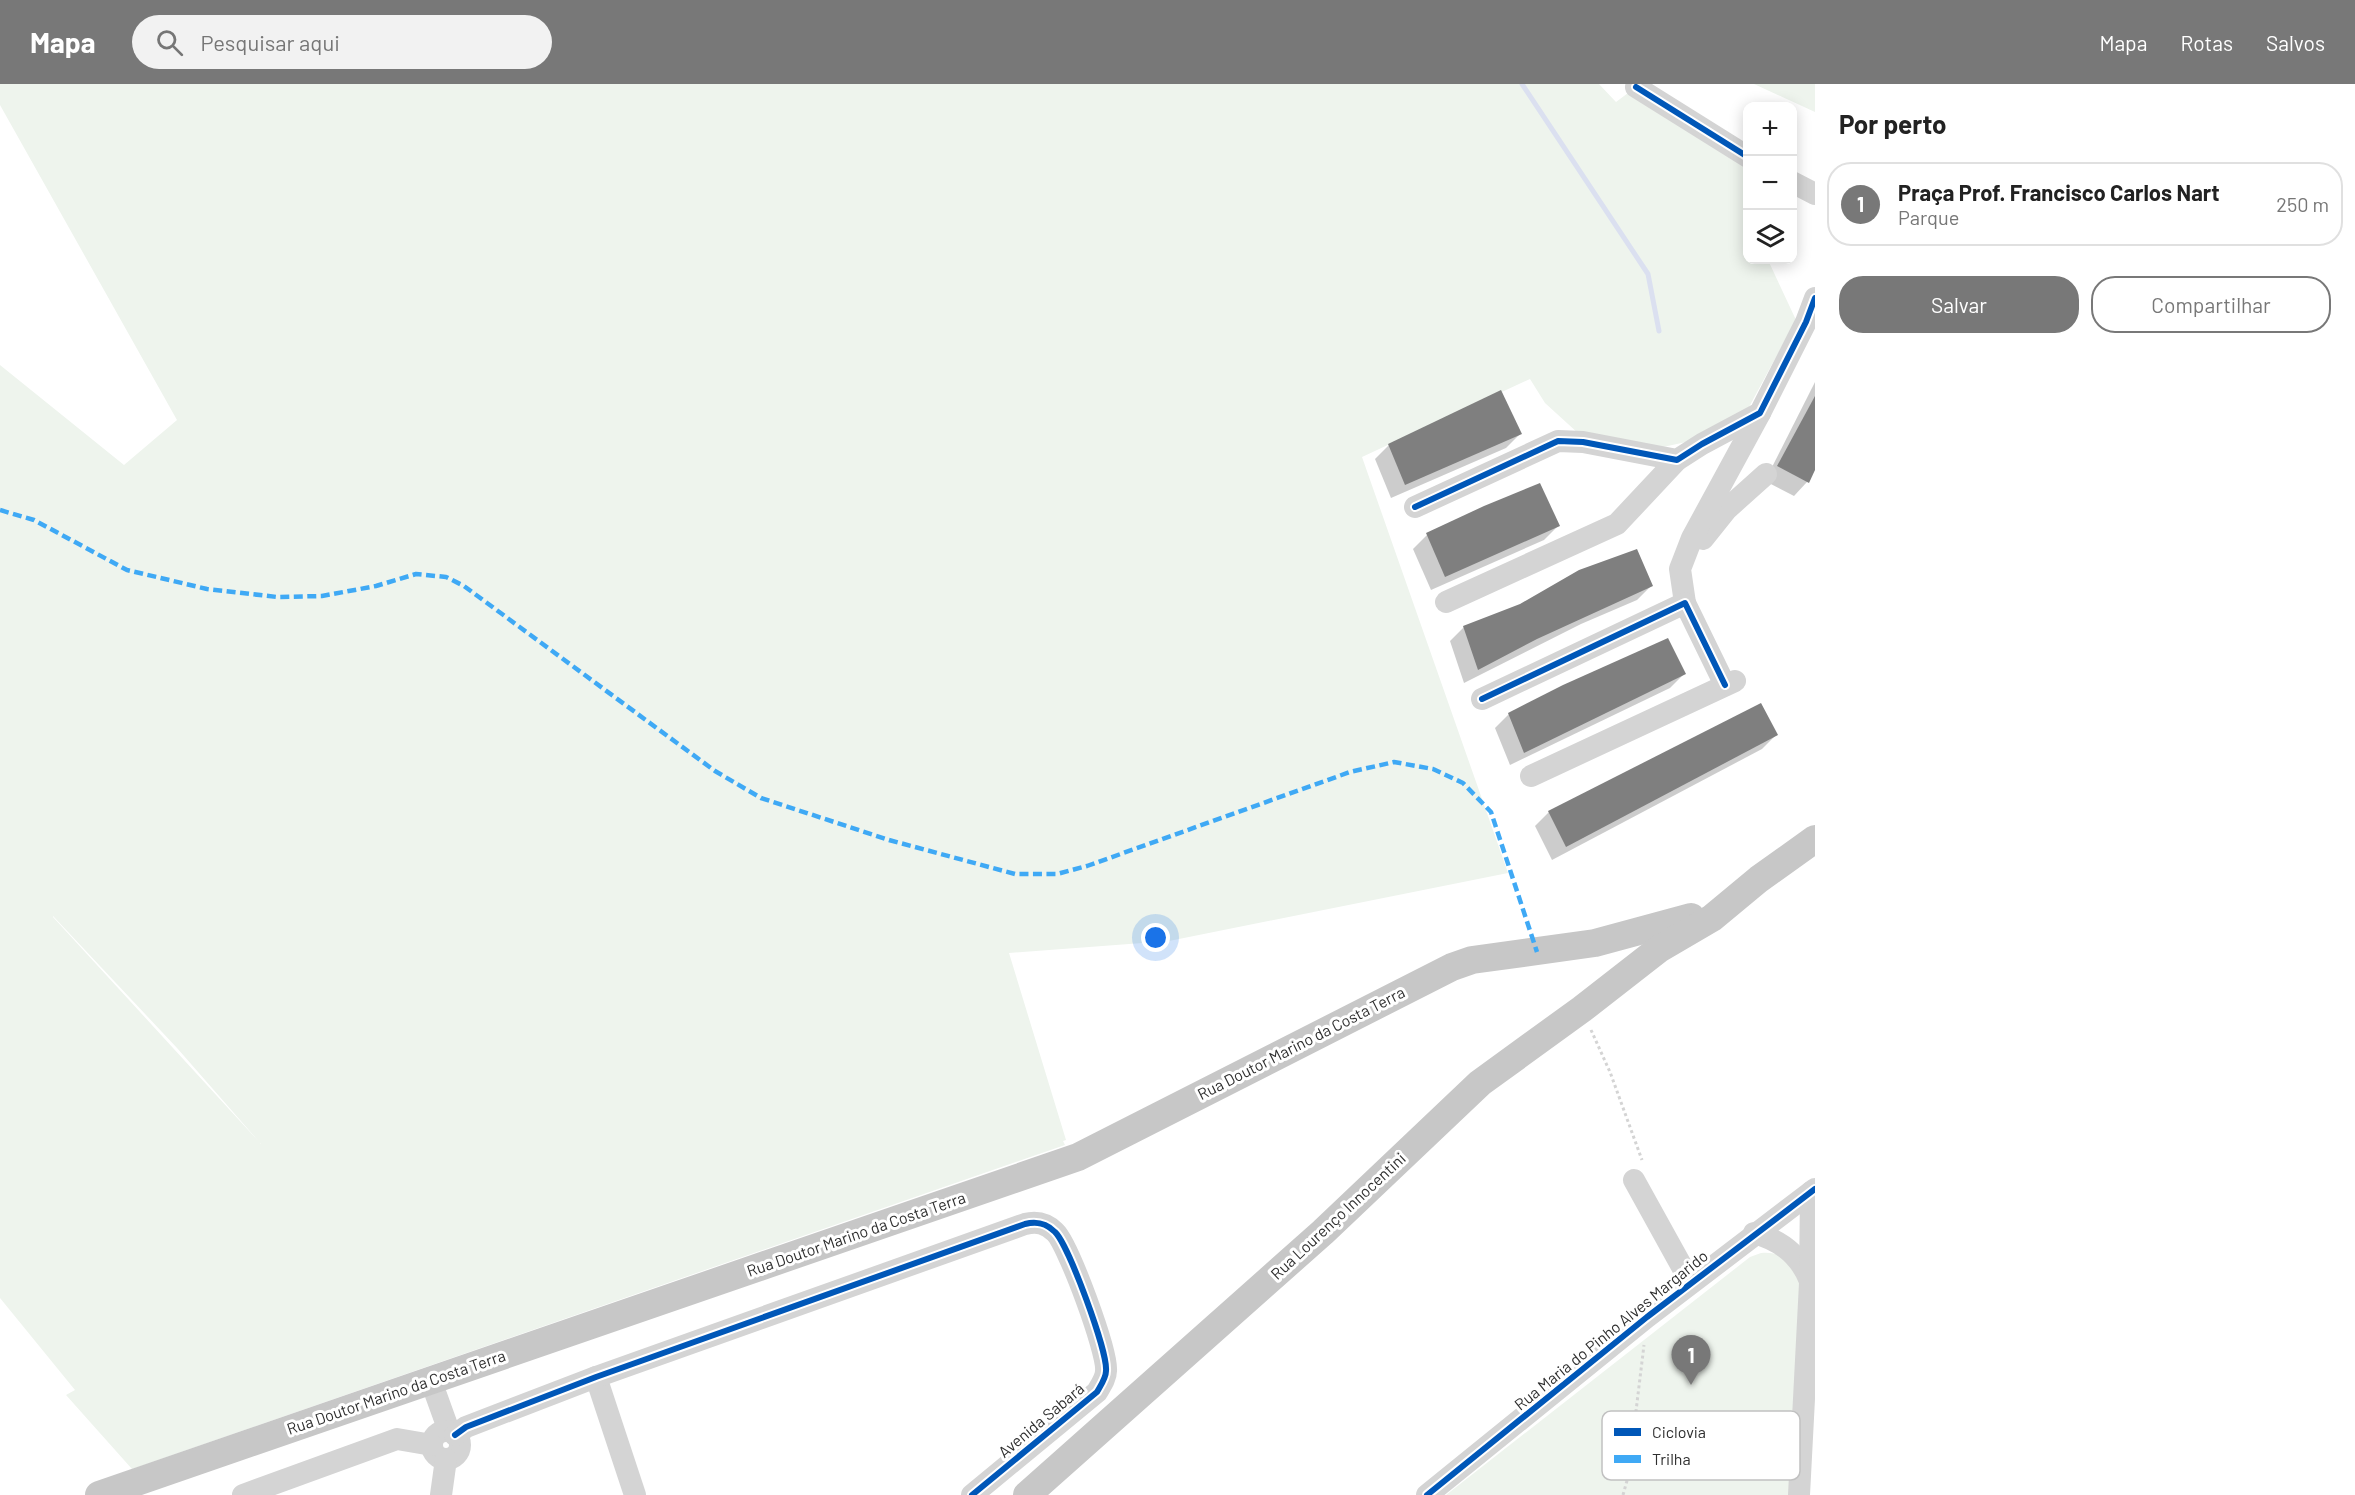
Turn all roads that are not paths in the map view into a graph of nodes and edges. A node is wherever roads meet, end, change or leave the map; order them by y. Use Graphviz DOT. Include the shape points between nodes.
graph roads {
  1 [pos="1636,87"];
  2 [pos="1746,156"];
  3 [pos="1797,185"];
  4 [pos="1815,194"];
  5 [pos="1815,297"];
  6 [pos="1760,413"];
  7 [pos="1677,460"];
  8 [pos="1766,474"];
  9 [pos="1415,507"];
  10 [pos="1680,569"];
  11 [pos="1446,602"];
  12 [pos="1685,603"];
  13 [pos="1482,699"];
  14 [pos="1530,776"];
  15 [pos="1815,839"];
  16 [pos="1759,879"];
  17 [pos="1691,917"];
  18 [pos="1595,943"];
  19 [pos="1659,949"];
  20 [pos="1635,1180"];
  21 [pos="1813,1190"];
  22 [pos="1754,1233"];
  23 [pos="1691,1283"];
  24 [pos="1810,1283"];
  25 [pos="596,1377"];
  26 [pos="431,1381"];
  27 [pos="446,1442"];
  28 [pos="1800,1478"];
  29 [pos="1800,1480"];
  30 [pos="99,1495"];
  31 [pos="243,1495"];
  32 [pos="441,1495"];
  33 [pos="635,1495"];
  34 [pos="972,1495"];
  35 [pos="1027,1495"];
  36 [pos="1427,1495"];
  37 [pos="1799,1495"];
  1 -- 2 [label="street"];
  3 -- 4 [label="street"];
  5 -- 6 [label="street"];
  6 -- 7 [label="street"];
  6 -- 10 [label="street" via="1692,538"];
  7 -- 9 [label="street" via="1558,441"];
  7 -- 11 [label="street" via="1617,524"];
  8 -- 10 [label="street" via="1727,509"];
  10 -- 12 [label="street"];
  12 -- 13 [label="street"];
  12 -- 14 [label="street" via="1730,683"];
  15 -- 16 [label="main road, Rua Lourenço Innocentini"];
  16 -- 17 [label="main road, Rua Lourenço Innocentini"];
  16 -- 19 [label="main road, Rua Lourenço Innocentini" via="1712,918"];
  17 -- 18 [label="main road, Rua Doutor Marino da Costa Terra"];
  17 -- 19 [label="main road, Rua Lourenço Innocentini"];
  18 -- 19 [label="main road, Rua Doutor Marino da Costa Terra" via="1624,949"];
  18 -- 26 [label="main road, Rua Doutor Marino da Costa Terra" via="1472,960 1452,967 1078,1157"];
  19 -- 35 [label="main road, Rua Lourenço Innocentini" via="1480,1083 1323,1232"];
  20 -- 23 [label="street"];
  21 -- 22 [label="street, Rua Maria do Pinho Alves Margarido"];
  21 -- 24 [label="street"];
  22 -- 23 [label="street, Rua Maria do Pinho Alves Margarido"];
  22 -- 24 [label="street" via="1785,1246 1801,1263"];
  23 -- 36 [label="street, Rua Maria do Pinho Alves Margarido"];
  24 -- 28 [label="street"];
  25 -- 27 [label="street" via="466,1427"];
  25 -- 33 [label="street"];
  25 -- 34 [label="street, Avenida Sabará" via="1025,1224 1047,1225 1064,1241 1104,1352 1106,1373 1097,1392"];
  26 -- 27 [label="street"];
  26 -- 30 [label="main road, Rua Doutor Marino da Costa Terra"];
  27 -- 31 [label="street" via="387,1442"];
  27 -- 32 [label="street"];
  29 -- 37 [label="street"];
}
